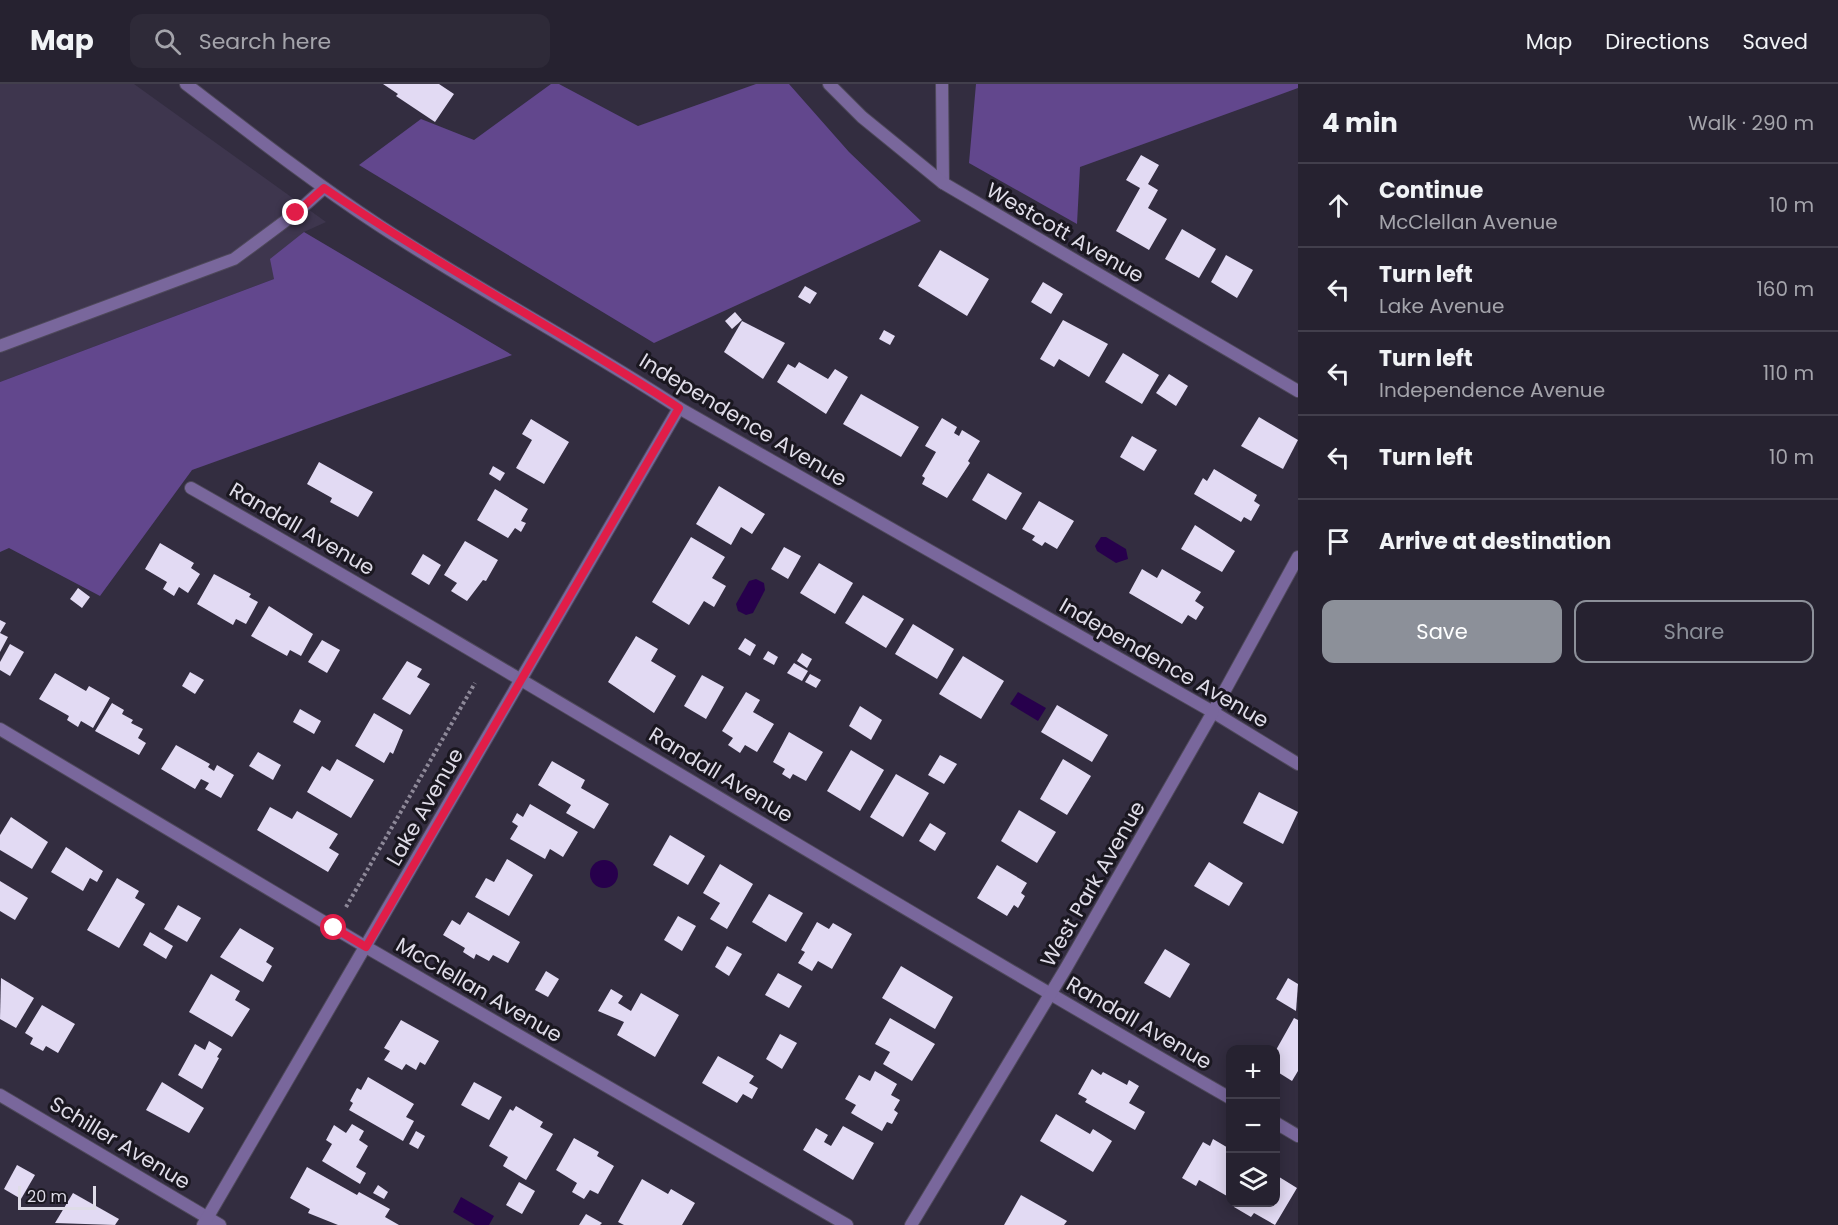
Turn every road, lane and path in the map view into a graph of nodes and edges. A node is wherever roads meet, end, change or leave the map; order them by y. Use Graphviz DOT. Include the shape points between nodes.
graph roads {
  1 [pos="186,84"];
  2 [pos="829,84"];
  3 [pos="942,84"];
  4 [pos="943,183"];
  5 [pos="324,188"];
  6 [pos="0,345"];
  7 [pos="1298,392"];
  8 [pos="679,408"];
  9 [pos="191,488"];
  10 [pos="1298,557"];
  11 [pos="522,679"];
  12 [pos="475,683"];
  13 [pos="1213,712"];
  14 [pos="0,729"];
  15 [pos="1298,764"];
  16 [pos="346,906"];
  17 [pos="366,947"];
  18 [pos="1050,995"];
  19 [pos="0,1095"];
  20 [pos="1226,1096"];
  21 [pos="1280,1126"];
  22 [pos="1298,1136"];
  23 [pos="206,1221"];
  24 [pos="220,1225"];
  25 [pos="847,1225"];
  26 [pos="911,1225"];
  1 -- 5 [label="street, Independence Avenue"];
  2 -- 4 [label="street, Westcott Avenue" via="862,117"];
  3 -- 4 [label="street"];
  4 -- 7 [label="street, Westcott Avenue"];
  5 -- 6 [label="street" via="234,259"];
  5 -- 8 [label="street, Independence Avenue"];
  8 -- 11 [label="street, Lake Avenue"];
  8 -- 13 [label="street, Independence Avenue"];
  9 -- 11 [label="street, Randall Avenue"];
  10 -- 13 [label="street, West Park Avenue"];
  11 -- 17 [label="street, Lake Avenue"];
  11 -- 18 [label="street, Randall Avenue"];
  12 -- 16 [label="path"];
  13 -- 15 [label="street, Independence Avenue"];
  13 -- 18 [label="street, West Park Avenue"];
  14 -- 17 [label="street, McClellan Avenue"];
  17 -- 23 [label="street, Lake Avenue"];
  17 -- 25 [label="street, McClellan Avenue"];
  18 -- 20 [label="street, Randall Avenue"];
  18 -- 26 [label="street, West Park Avenue"];
  19 -- 23 [label="street, Schiller Avenue"];
  21 -- 22 [label="street"];
  23 -- 24 [label="street, Schiller Avenue"];
}
